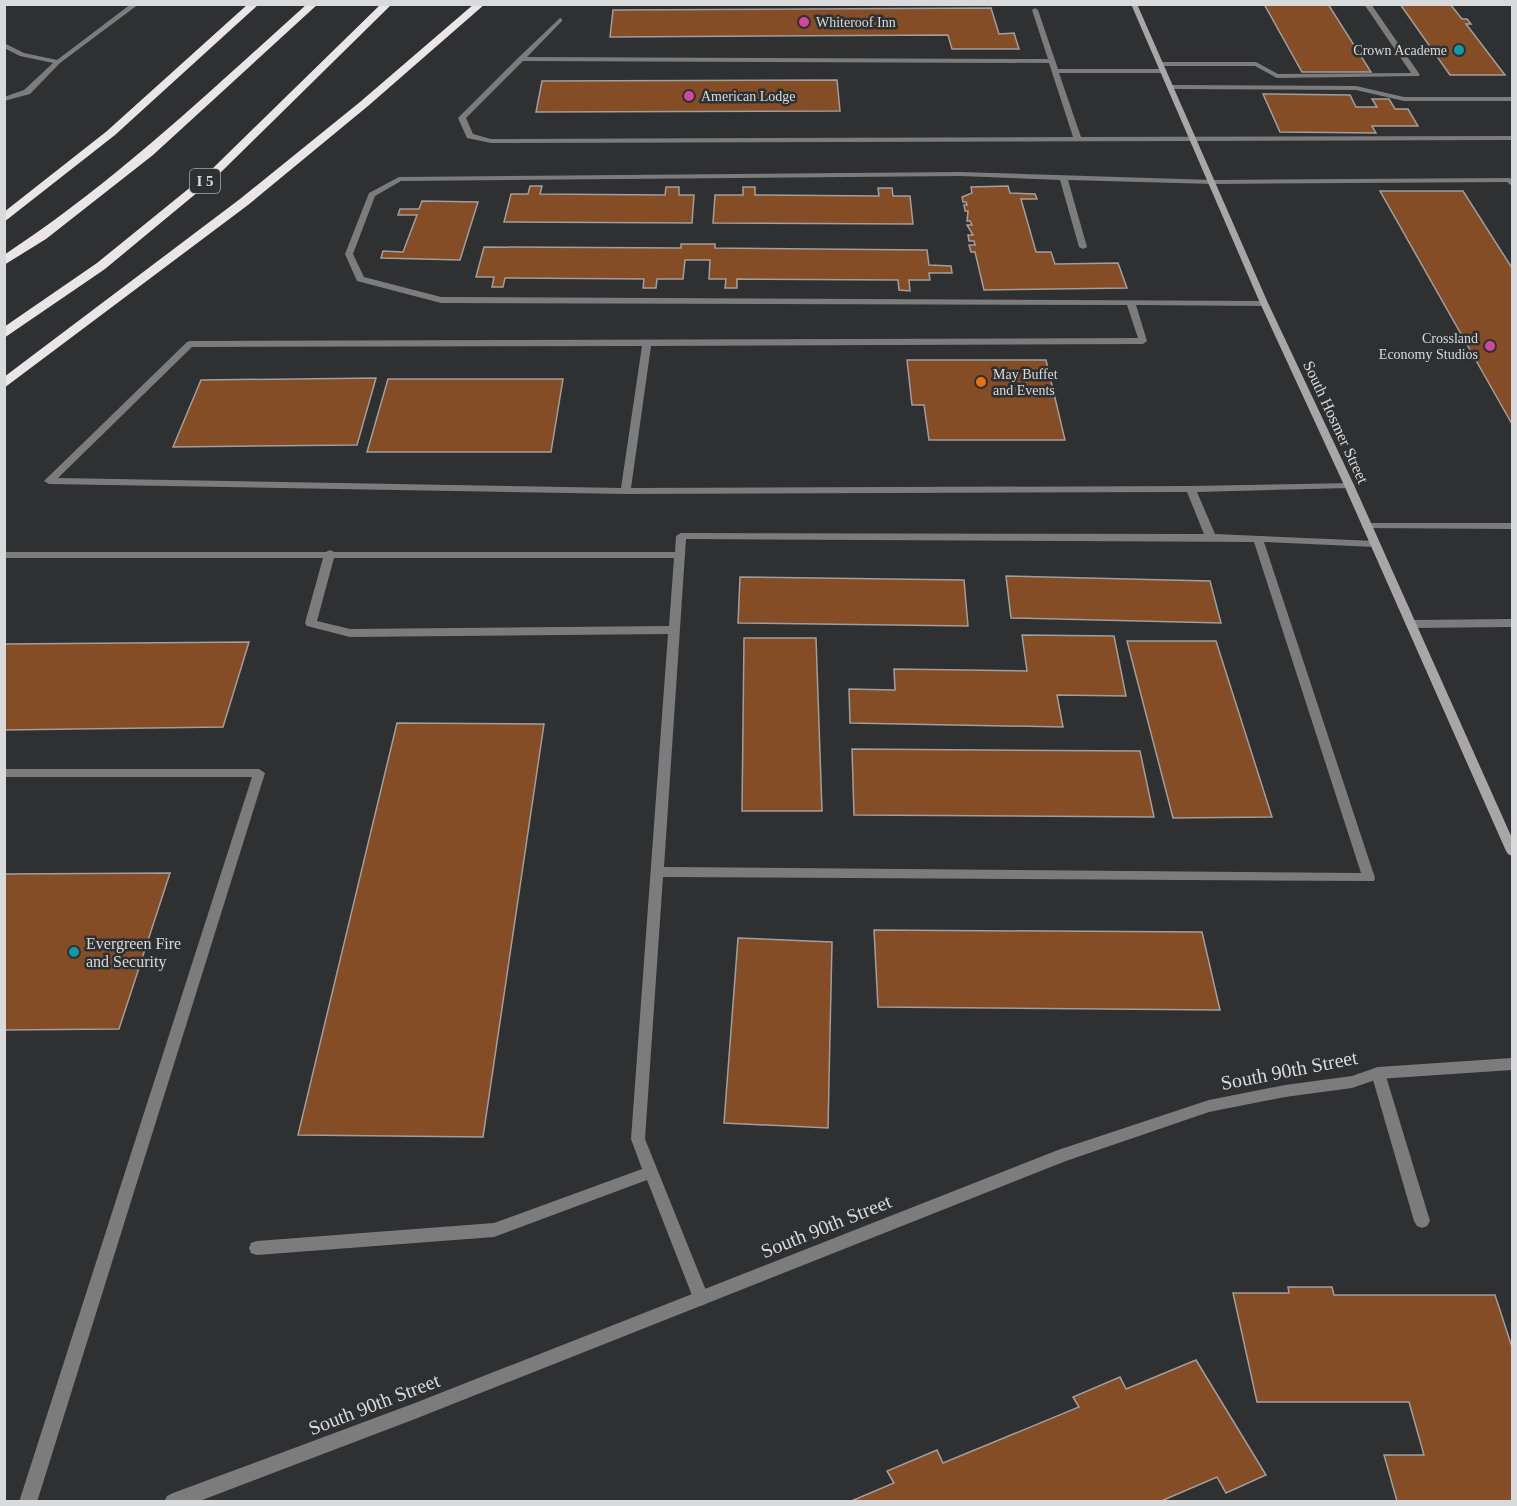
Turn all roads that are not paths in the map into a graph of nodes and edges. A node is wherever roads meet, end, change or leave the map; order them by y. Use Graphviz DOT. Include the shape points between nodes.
graph roads {
  1 [pos="136,4"];
  2 [pos="254,4"];
  3 [pos="313,4"];
  4 [pos="387,4"];
  5 [pos="480,4"];
  6 [pos="1134,4"];
  7 [pos="1367,4"];
  8 [pos="1035,10"];
  9 [pos="560,20"];
  10 [pos="4,45"];
  11 [pos="520,59"];
  12 [pos="1053,61"];
  13 [pos="58,62"];
  14 [pos="1162,67"];
  15 [pos="1056,71"];
  16 [pos="1171,87"];
  17 [pos="4,99"];
  18 [pos="1512,99"];
  19 [pos="1512,138"];
  20 [pos="1078,140"];
  21 [pos="1194,140"];
  22 [pos="1063,176"];
  23 [pos="1213,182"];
  24 [pos="1512,184"];
  25 [pos="4,218"];
  26 [pos="1083,247"];
  27 [pos="4,261"];
  28 [pos="1131,303"];
  29 [pos="1264,303"];
  30 [pos="4,334"];
  31 [pos="647,343"];
  32 [pos="4,384"];
  33 [pos="1349,485"];
  34 [pos="1191,489"];
  35 [pos="626,491"];
  36 [pos="1367,526"];
  37 [pos="1512,526"];
  38 [pos="1211,537"];
  39 [pos="1258,538"];
  40 [pos="1375,544"];
  41 [pos="330,553"];
  42 [pos="4,555"];
  43 [pos="679,555"];
  44 [pos="1411,624"];
  45 [pos="1512,624"];
  46 [pos="674,630"];
  47 [pos="4,773"];
  48 [pos="1512,851"];
  49 [pos="657,872"];
  50 [pos="1512,1064"];
  51 [pos="1378,1073"];
  52 [pos="651,1173"];
  53 [pos="1422,1221"];
  54 [pos="257,1248"];
  55 [pos="701,1298"];
  56 [pos="28,1502"];
  57 [pos="173,1502"];
  1 -- 13 [label="street"];
  2 -- 25 [label="highway" via="111,133"];
  3 -- 27 [label="highway" via="149,153"];
  4 -- 30 [label="highway, I 5" via="212,175 101,266"];
  5 -- 32 [label="highway" via="244,202"];
  6 -- 14 [label="main road, South Hosmer Street"];
  7 -- 14 [label="street" via="1416,75 1276,76 1256,64"];
  8 -- 12 [label="street"];
  9 -- 11 [label="street"];
  10 -- 13 [label="street" via="22,55"];
  11 -- 12 [label="street"];
  11 -- 20 [label="street" via="462,118 470,136 491,141"];
  12 -- 15 [label="street"];
  13 -- 17 [label="street" via="27,92"];
  14 -- 15 [label="street"];
  14 -- 16 [label="main road, South Hosmer Street"];
  15 -- 20 [label="street"];
  16 -- 18 [label="street" via="1356,88 1404,99"];
  16 -- 21 [label="main road, South Hosmer Street"];
  19 -- 21 [label="street"];
  20 -- 21 [label="street"];
  21 -- 23 [label="main road, South Hosmer Street"];
  22 -- 23 [label="street"];
  22 -- 26 [label="street"];
  22 -- 28 [label="street" via="399,179 372,195 348,254 360,279 441,300"];
  23 -- 24 [label="street" via="1509,180"];
  23 -- 29 [label="main road, South Hosmer Street"];
  28 -- 29 [label="street"];
  28 -- 31 [label="street" via="1143,341"];
  29 -- 33 [label="main road, South Hosmer Street"];
  31 -- 35 [label="street"];
  31 -- 35 [label="street" via="190,344 49,481"];
  33 -- 34 [label="street"];
  33 -- 36 [label="main road, South Hosmer Street"];
  34 -- 35 [label="street"];
  34 -- 38 [label="street"];
  36 -- 37 [label="street"];
  36 -- 40 [label="main road, South Hosmer Street"];
  38 -- 39 [label="street"];
  38 -- 43 [label="street" via="681,536"];
  39 -- 40 [label="street"];
  39 -- 49 [label="street" via="1369,878"];
  40 -- 44 [label="main road, South Hosmer Street"];
  41 -- 42 [label="street"];
  41 -- 43 [label="street"];
  41 -- 46 [label="street" via="311,623 350,633"];
  43 -- 46 [label="street"];
  44 -- 45 [label="street"];
  44 -- 48 [label="main road, South Hosmer Street"];
  46 -- 49 [label="street"];
  47 -- 56 [label="street" via="259,773"];
  49 -- 52 [label="street" via="638,1139"];
  50 -- 51 [label="street, South 90th Street"];
  51 -- 53 [label="street"];
  51 -- 55 [label="street, South 90th Street" via="1352,1082 1209,1106 1146,1126"];
  52 -- 54 [label="street" via="494,1230"];
  52 -- 55 [label="street"];
  55 -- 57 [label="street, South 90th Street"];
}
